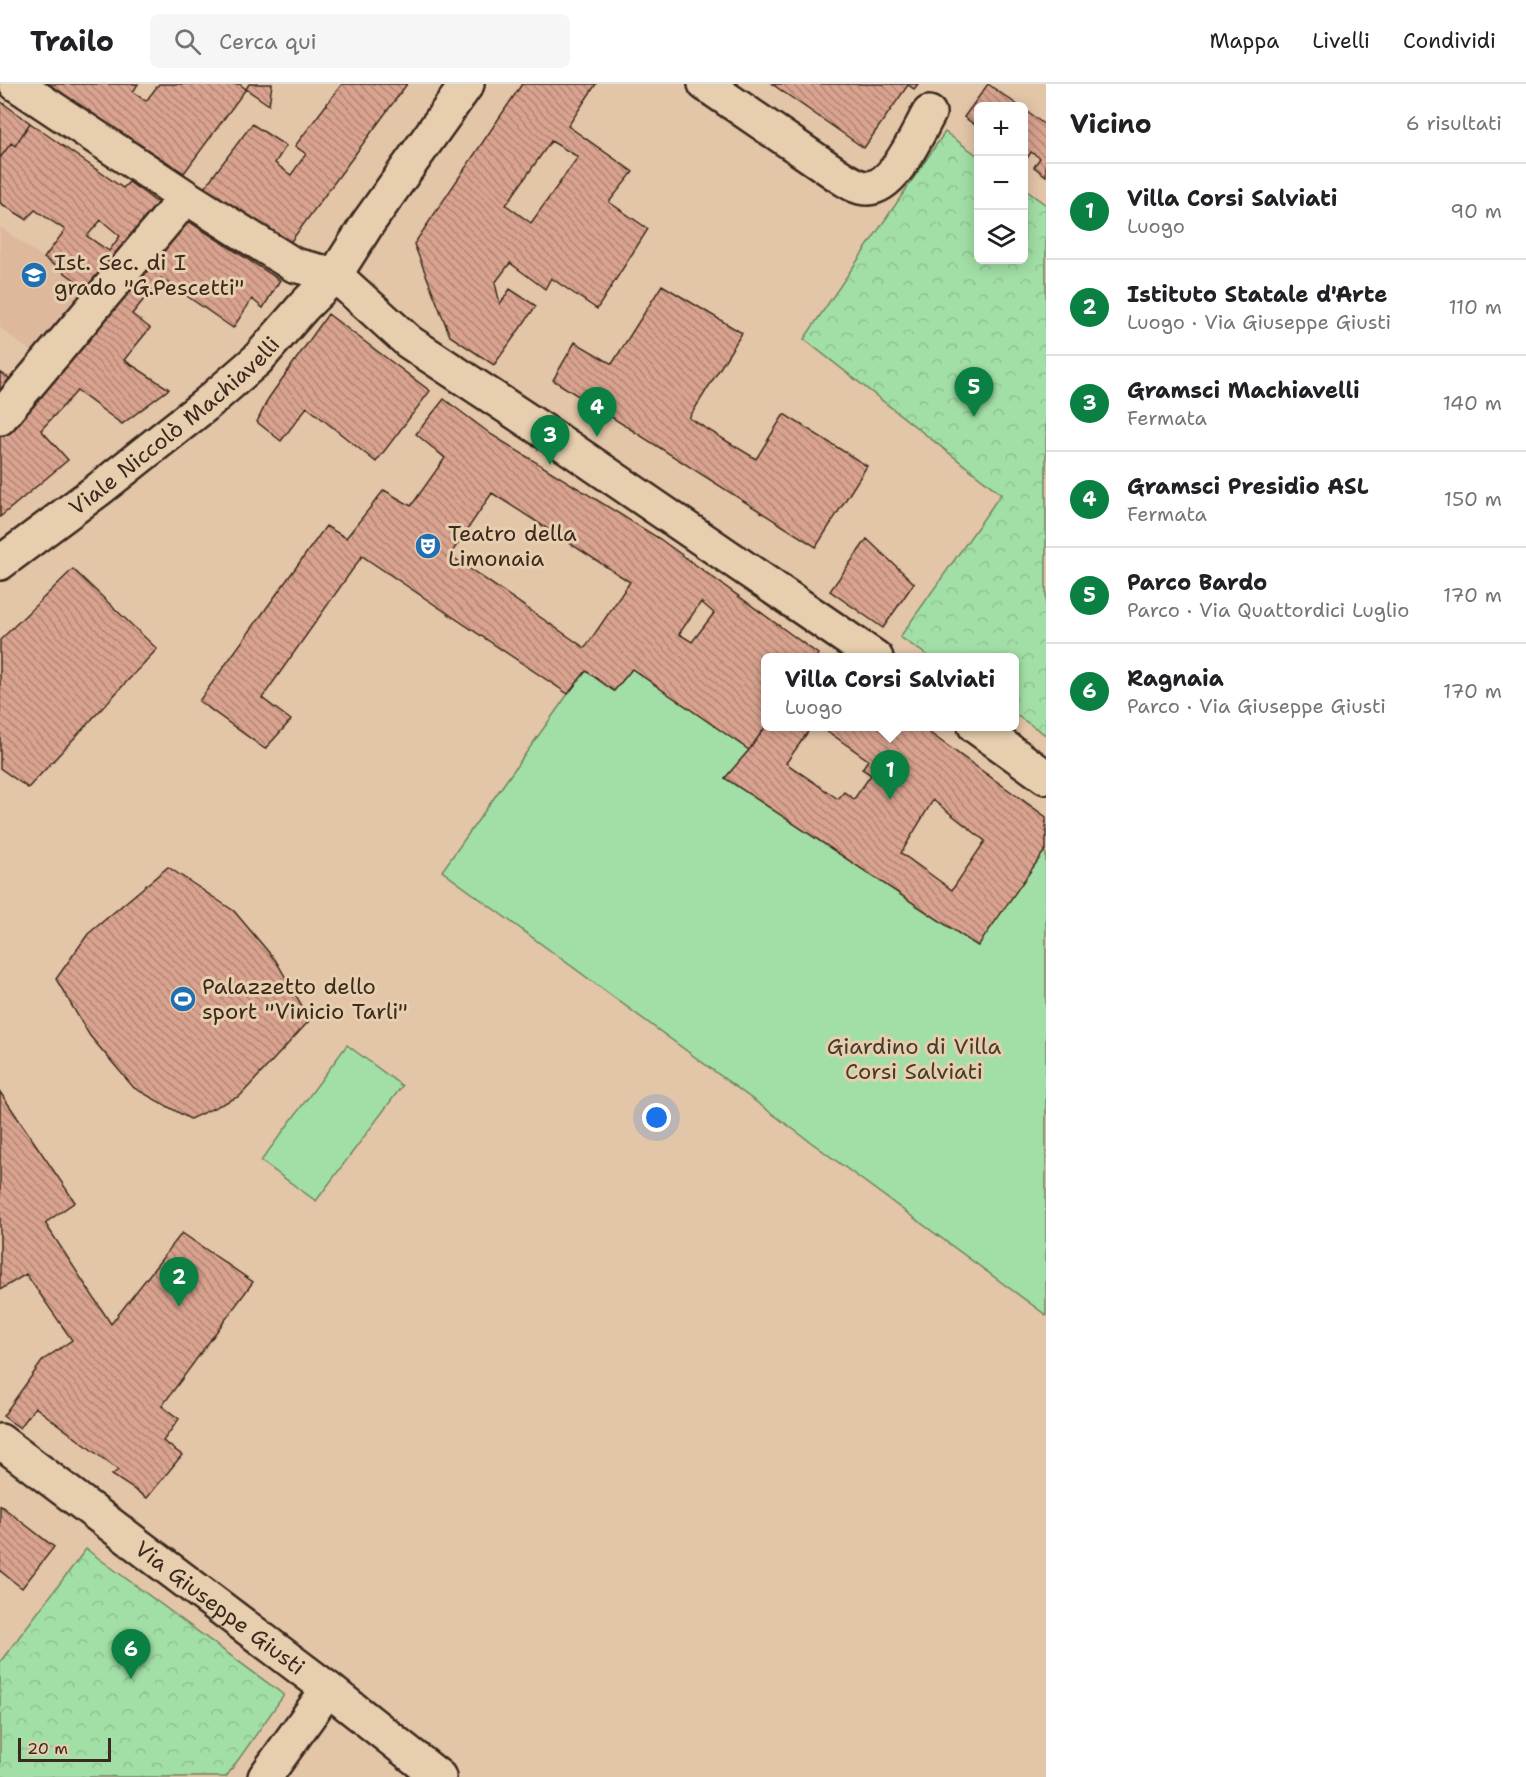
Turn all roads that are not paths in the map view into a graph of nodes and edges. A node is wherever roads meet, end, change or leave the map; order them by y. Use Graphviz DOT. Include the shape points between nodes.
graph roads {
  1 [pos="16,84"];
  2 [pos="467,84"];
  3 [pos="705,84"];
  4 [pos="929,113"];
  5 [pos="186,197"];
  6 [pos="335,275"];
  7 [pos="0,417"];
  8 [pos="0,563"];
  9 [pos="870,653"];
  10 [pos="982,731"];
  11 [pos="1046,777"];
  12 [pos="0,1441"];
  13 [pos="327,1689"];
  14 [pos="265,1777"];
  15 [pos="439,1777"];
  1 -- 5 [label="street"];
  2 -- 6 [label="street, Viale Niccolò Machiavelli"];
  3 -- 4 [label="street" via="838,175 867,188 886,182 894,173"];
  5 -- 6 [label="street" via="294,265"];
  5 -- 7 [label="street"];
  6 -- 8 [label="street, Viale Niccolò Machiavelli" via="257,360 204,406"];
  6 -- 9 [label="street" via="409,342"];
  10 -- 11 [label="street"];
  12 -- 13 [label="street, Via Giuseppe Giusti"];
  13 -- 14 [label="street"];
  13 -- 15 [label="street, Via Giuseppe Giusti"];
}
